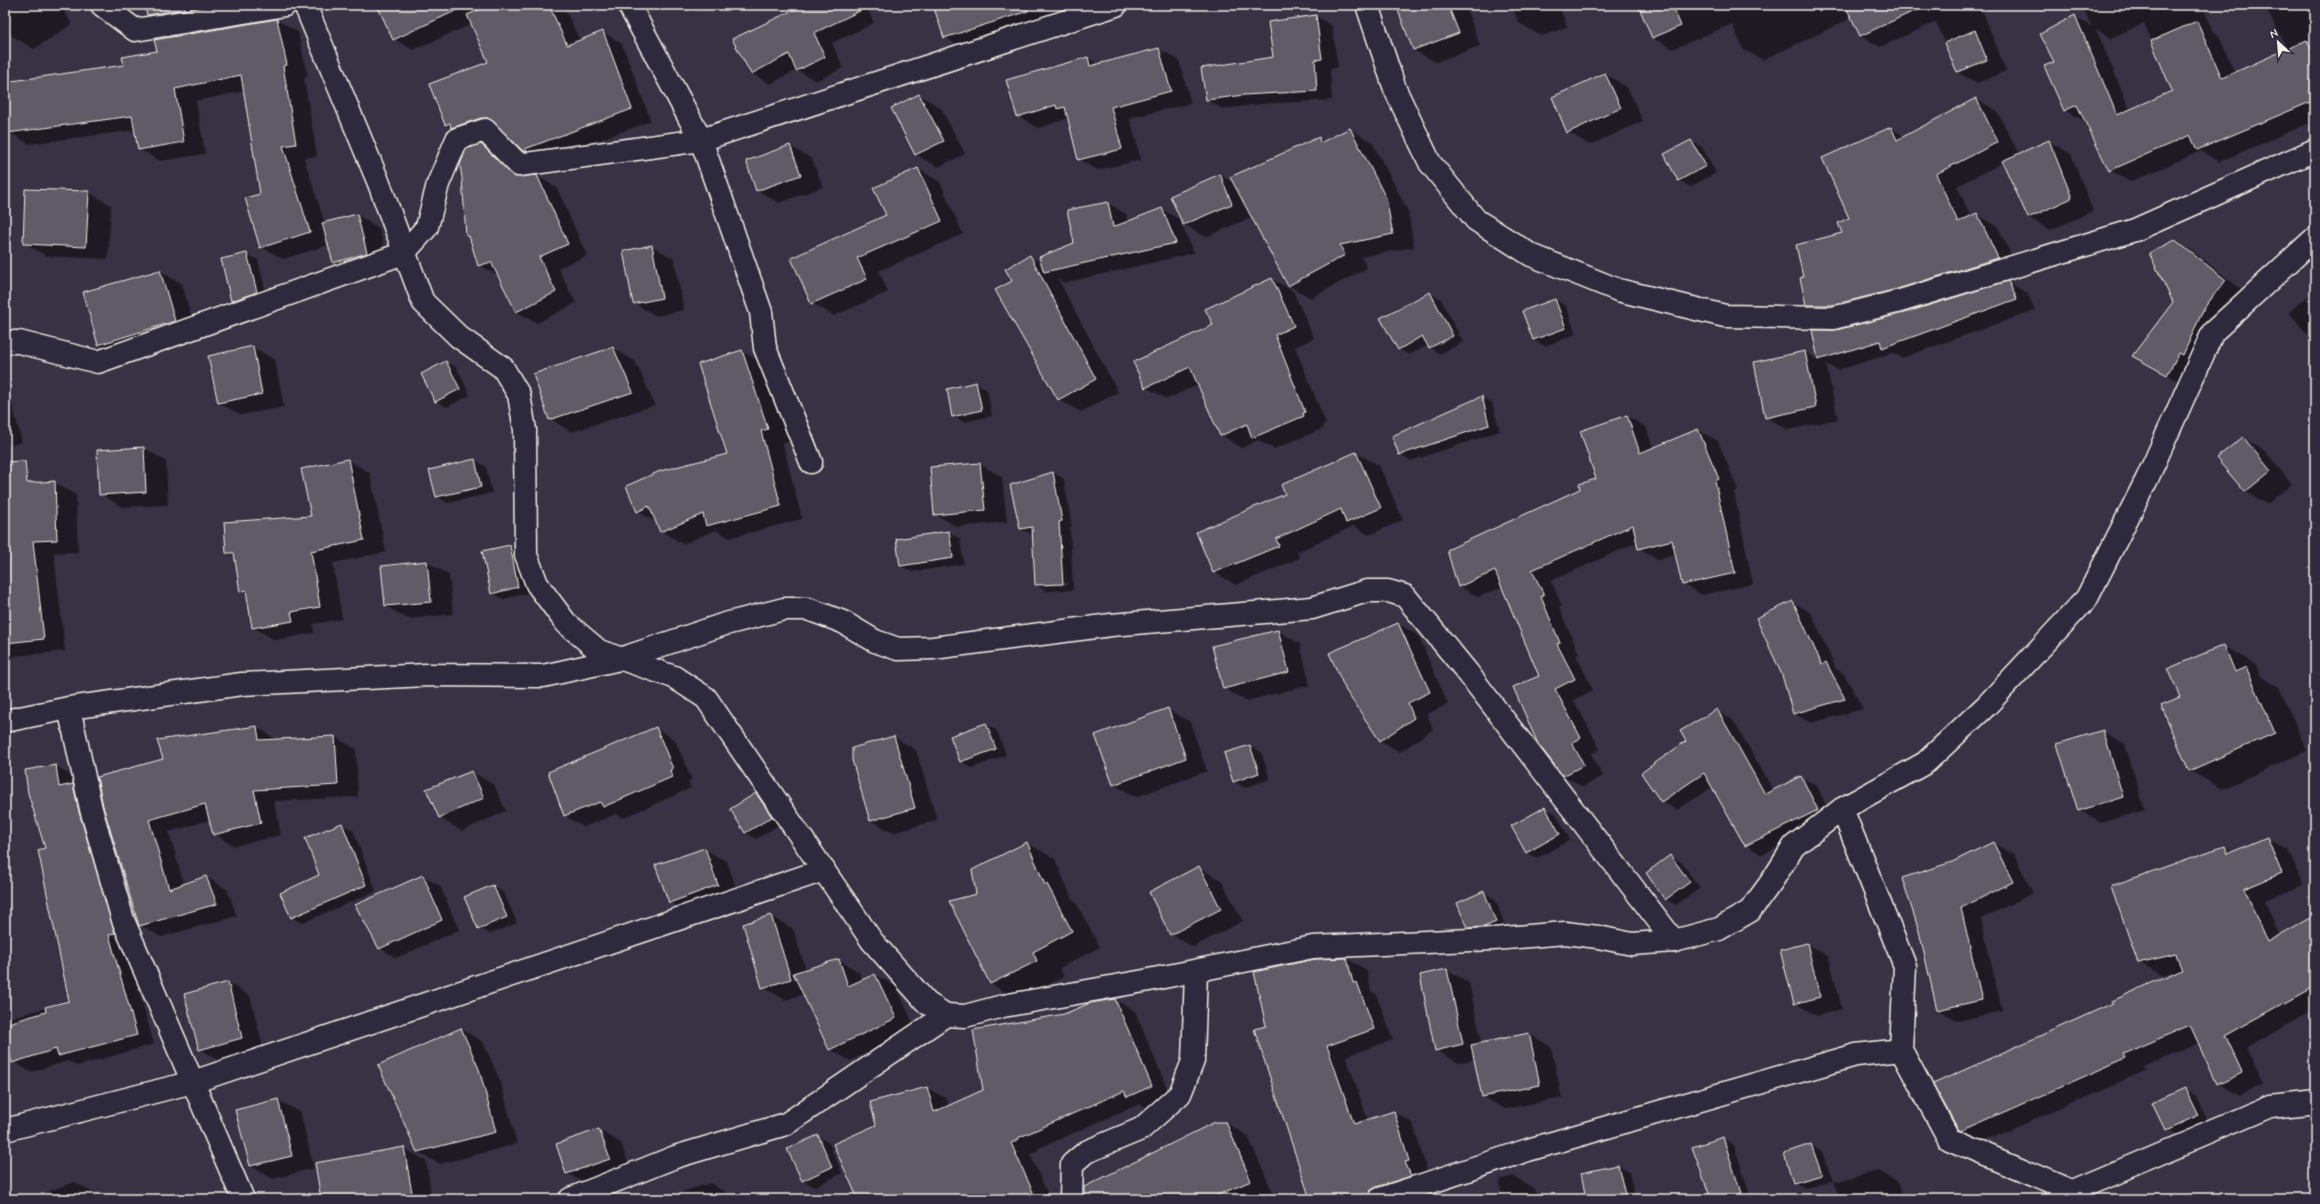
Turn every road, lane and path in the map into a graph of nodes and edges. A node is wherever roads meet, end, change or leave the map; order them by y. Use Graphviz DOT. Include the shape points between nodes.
graph roads {
  1 [pos="102,5"];
  2 [pos="285,5"];
  3 [pos="305,5"];
  4 [pos="629,5"];
  5 [pos="1116,5"];
  6 [pos="1367,5"];
  7 [pos="701,140"];
  8 [pos="2315,150"];
  9 [pos="2315,238"];
  10 [pos="404,253"];
  11 [pos="5,342"];
  12 [pos="810,462"];
  13 [pos="620,659"];
  14 [pos="69,708"];
  15 [pos="5,721"];
  16 [pos="1842,809"];
  17 [pos="824,870"];
  18 [pos="1674,940"];
  19 [pos="1196,971"];
  20 [pos="946,1015"];
  21 [pos="1901,1050"];
  22 [pos="192,1082"];
  23 [pos="2315,1102"];
  24 [pos="5,1130"];
  25 [pos="2068,1196"];
  26 [pos="243,1199"];
  27 [pos="570,1199"];
  28 [pos="1071,1199"];
  29 [pos="1380,1199"];
  1 -- 2 [label="street" via="135,30"];
  3 -- 10 [label="street" via="378,181"];
  4 -- 7 [label="street"];
  5 -- 7 [label="street"];
  6 -- 8 [label="street" via="1395,89 1430,163 1476,220 1531,255 1618,290 1725,316 1833,318 1900,302 2135,230"];
  7 -- 10 [label="street" via="519,165 485,130 457,139 438,184 427,227"];
  7 -- 12 [label="street" via="762,312 765,348"];
  9 -- 16 [label="street" via="2213,332 2147,479 2087,598 1987,705 1925,763"];
  10 -- 11 [label="street" via="98,362 19,342"];
  10 -- 13 [label="street" via="423,302 459,337 503,368 519,395 525,430 526,555 537,584 566,623 599,651"];
  13 -- 14 [label="street" via="543,676 428,675 242,684"];
  13 -- 17 [label="street" via="674,677 706,698"];
  13 -- 18 [label="street" via="725,624 784,609 808,609 843,622 875,642 898,649 912,649 1111,625 1312,608 1367,591 1388,591 1405,596"];
  14 -- 15 [label="street"];
  14 -- 22 [label="street" via="91,809 123,920"];
  16 -- 18 [label="street" via="1794,846 1750,911 1719,929"];
  16 -- 21 [label="street" via="1905,966"];
  17 -- 20 [label="street" via="872,941 927,1003"];
  17 -- 22 [label="street"];
  18 -- 19 [label="street" via="1632,944 1565,933 1494,939 1314,947"];
  19 -- 20 [label="street" via="1003,1006 965,1016"];
  19 -- 28 [label="street" via="1193,1060 1180,1094 1141,1128 1086,1152 1072,1164"];
  20 -- 27 [label="street" via="786,1124 675,1157"];
  21 -- 25 [label="street" via="1949,1139"];
  21 -- 29 [label="street" via="1856,1055 1528,1150"];
  22 -- 24 [label="street"];
  22 -- 26 [label="street"];
  23 -- 25 [label="street" via="2271,1107"];
}
